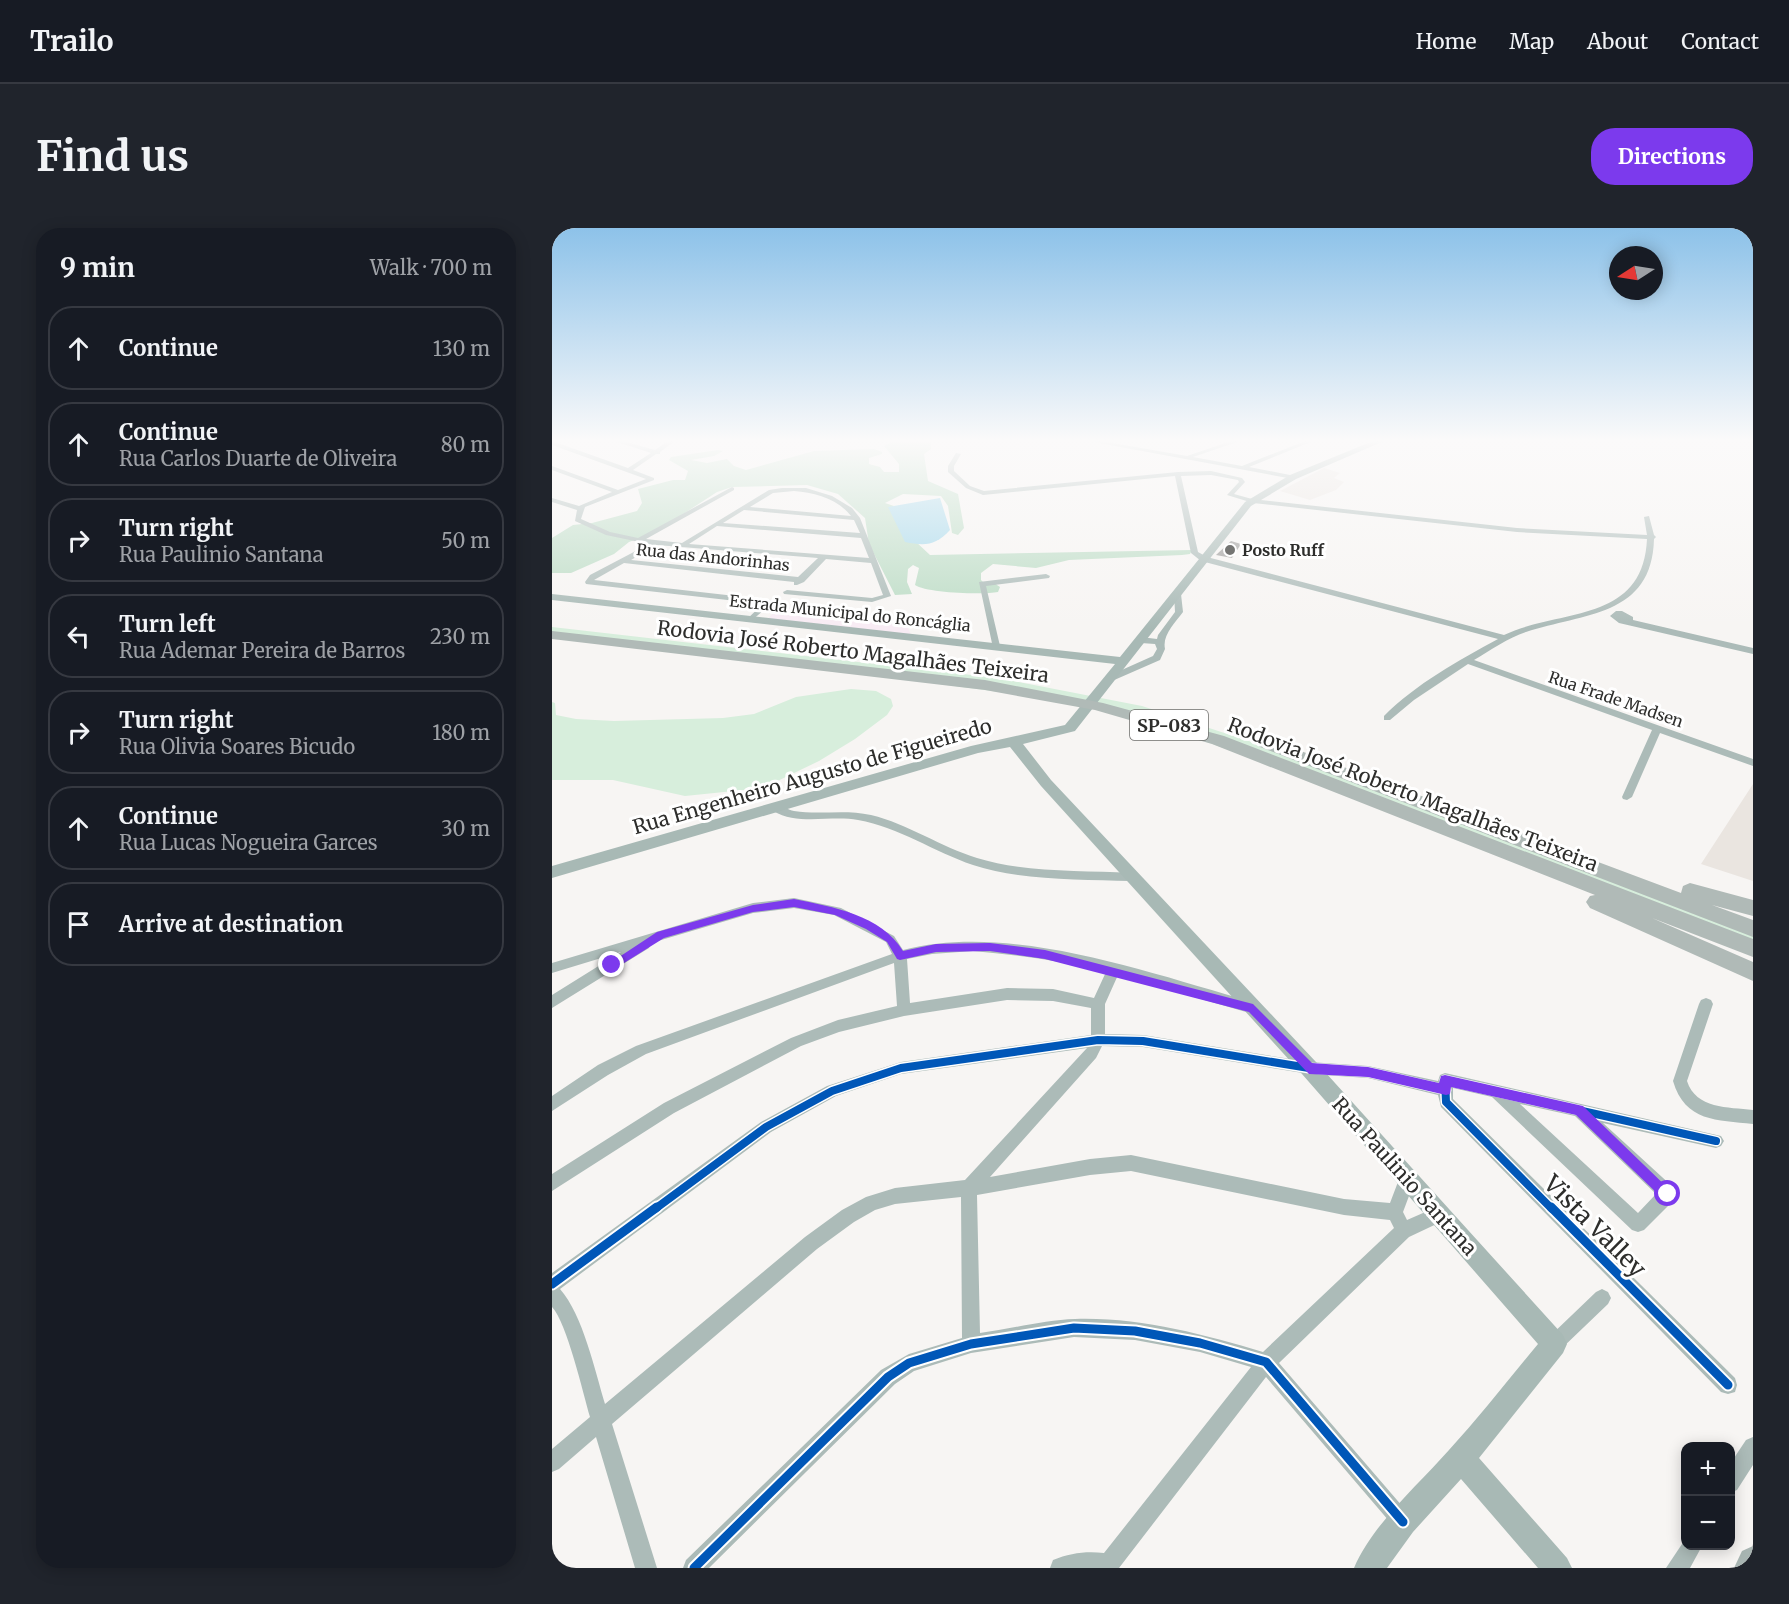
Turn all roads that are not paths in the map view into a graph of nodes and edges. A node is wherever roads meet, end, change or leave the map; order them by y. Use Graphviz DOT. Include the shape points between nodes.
graph roads {
  1 [pos="565,504"];
  2 [pos="591,504"];
  3 [pos="706,504"];
  4 [pos="751,504"];
  5 [pos="843,504"];
  6 [pos="1184,504"];
  7 [pos="1251,504"];
  8 [pos="1285,504"];
  9 [pos="581,508"];
  10 [pos="743,508"];
  11 [pos="1647,517"];
  12 [pos="857,518"];
  13 [pos="715,524"];
  14 [pos="865,536"];
  15 [pos="1653,537"];
  16 [pos="641,539"];
  17 [pos="656,543"];
  18 [pos="685,543"];
  19 [pos="824,557"];
  20 [pos="1204,560"];
  21 [pos="622,561"];
  22 [pos="875,561"];
  23 [pos="1260,569"];
  24 [pos="1046,576"];
  25 [pos="1304,577"];
  26 [pos="801,580"];
  27 [pos="787,591"];
  28 [pos="1177,594"];
  29 [pos="552,597"];
  30 [pos="774,602"];
  31 [pos="1613,611"];
  32 [pos="1594,613"];
  33 [pos="756,620"];
  34 [pos="552,624"];
  35 [pos="552,635"];
  36 [pos="1505,638"];
  37 [pos="1141,640"];
  38 [pos="1160,644"];
  39 [pos="996,646"];
  40 [pos="1753,651"];
  41 [pos="1127,657"];
  42 [pos="1469,661"];
  43 [pos="1145,664"];
  44 [pos="1108,680"];
  45 [pos="1387,718"];
  46 [pos="1658,730"];
  47 [pos="1013,741"];
  48 [pos="1753,764"];
  49 [pos="1364,788"];
  50 [pos="1627,798"];
  51 [pos="777,808"];
  52 [pos="552,872"];
  53 [pos="1131,878"];
  54 [pos="1753,910"];
  55 [pos="1753,928"];
  56 [pos="661,935"];
  57 [pos="1753,948"];
  58 [pos="615,949"];
  59 [pos="900,956"];
  60 [pos="612,965"];
  61 [pos="552,968"];
  62 [pos="1113,971"];
  63 [pos="1753,972"];
  64 [pos="552,1002"];
  65 [pos="1098,1004"];
  66 [pos="1706,1004"];
  67 [pos="1253,1008"];
  68 [pos="904,1010"];
  69 [pos="1098,1040"];
  70 [pos="1309,1068"];
  71 [pos="1446,1090"];
  72 [pos="1496,1091"];
  73 [pos="552,1104"];
  74 [pos="1579,1110"];
  75 [pos="1753,1117"];
  76 [pos="1716,1140"];
  77 [pos="1407,1179"];
  78 [pos="552,1183"];
  79 [pos="969,1188"];
  80 [pos="1395,1212"];
  81 [pos="1439,1214"];
  82 [pos="1403,1231"];
  83 [pos="552,1284"];
  84 [pos="552,1294"];
  85 [pos="1602,1298"];
  86 [pos="971,1344"];
  87 [pos="1554,1344"];
  88 [pos="1266,1362"];
  89 [pos="1728,1384"];
  90 [pos="600,1422"];
  91 [pos="1753,1447"];
  92 [pos="1461,1458"];
  93 [pos="552,1462"];
  94 [pos="1735,1476"];
  95 [pos="1403,1522"];
  96 [pos="1689,1550"];
  97 [pos="1753,1562"];
  98 [pos="1107,1567"];
  99 [pos="646,1568"];
  100 [pos="694,1568"];
  101 [pos="1061,1568"];
  102 [pos="1369,1568"];
  103 [pos="1557,1568"];
  104 [pos="1677,1568"];
  105 [pos="1749,1568"];
  1 -- 9 [label="street"];
  2 -- 9 [label="street"];
  3 -- 16 [label="street"];
  4 -- 10 [label="street"];
  5 -- 12 [label="street"];
  6 -- 20 [label="street" via="1195,554"];
  7 -- 20 [label="street, Rua Engenheiro Augusto de Figueiredo"];
  8 -- 15 [label="street" via="1517,530"];
  9 -- 16 [label="street, Rua das Andorinhas" via="576,516 582,524 608,534"];
  10 -- 12 [label="street"];
  10 -- 13 [label="street"];
  11 -- 15 [label="street"];
  12 -- 14 [label="street"];
  13 -- 14 [label="street, Rua das Andorinhas"];
  13 -- 18 [label="street"];
  14 -- 22 [label="street"];
  15 -- 31 [label="street" via="1639,586"];
  16 -- 17 [label="street, Rua das Andorinhas"];
  17 -- 18 [label="street"];
  17 -- 21 [label="street"];
  18 -- 19 [label="street"];
  19 -- 22 [label="street"];
  19 -- 26 [label="street"];
  20 -- 28 [label="street, Rua Engenheiro Augusto de Figueiredo"];
  20 -- 36 [label="street"];
  21 -- 26 [label="street, Rua das Andorinhas"];
  21 -- 30 [label="street" via="589,582"];
  22 -- 27 [label="street" via="888,594 883,598"];
  23 -- 25 [label="street" via="1294,579"];
  24 -- 39 [label="street" via="982,584"];
  26 -- 27 [label="street"];
  27 -- 30 [label="street"];
  28 -- 37 [label="street, Rua Engenheiro Augusto de Figueiredo"];
  28 -- 38 [label="street" via="1179,612"];
  29 -- 33 [label="street, Estrada Municipal do Roncáglia"];
  30 -- 33 [label="street"];
  31 -- 32 [label="street"];
  31 -- 32 [label="street"];
  31 -- 40 [label="street" via="1650,626"];
  32 -- 36 [label="street" via="1522,630"];
  33 -- 39 [label="street, Estrada Municipal do Roncáglia"];
  34 -- 49 [label="highway, Rodovia José Roberto Magalhães Teixeira / SP-083" via="953,669 1074,688 1206,722"];
  35 -- 49 [label="highway, Rodovia José Roberto Magalhães Teixeira / SP-083" via="941,680 1097,706 1191,731"];
  36 -- 42 [label="street"];
  37 -- 38 [label="street"];
  37 -- 41 [label="street, Rua Engenheiro Augusto de Figueiredo"];
  38 -- 43 [label="street" via="1156,658"];
  39 -- 41 [label="street, Estrada Municipal do Roncáglia"];
  41 -- 43 [label="street, Estrada Municipal do Roncáglia"];
  41 -- 44 [label="street, Rua Engenheiro Augusto de Figueiredo"];
  42 -- 45 [label="street" via="1414,695"];
  42 -- 46 [label="street, Rua Frade Madsen"];
  43 -- 44 [label="street"];
  44 -- 47 [label="street, Rua Engenheiro Augusto de Figueiredo" via="1070,728"];
  46 -- 48 [label="street, Rua Frade Madsen"];
  46 -- 50 [label="street"];
  47 -- 51 [label="street, Rua Engenheiro Augusto de Figueiredo"];
  47 -- 53 [label="street, Rua Paulinio Santana"];
  49 -- 54 [label="highway"];
  49 -- 55 [label="highway, Rodovia José Roberto Magalhães Teixeira / SP-083"];
  49 -- 57 [label="highway, Rodovia José Roberto Magalhães Teixeira / SP-083"];
  49 -- 63 [label="highway"];
  51 -- 52 [label="street, Rua Engenheiro Augusto de Figueiredo"];
  51 -- 53 [label="street" via="789,815 872,819 997,867"];
  53 -- 67 [label="street, Rua Paulinio Santana"];
  56 -- 58 [label="street"];
  56 -- 59 [label="street" via="753,908 794,903 837,911 869,926 890,939"];
  56 -- 60 [label="street"];
  58 -- 60 [label="street"];
  58 -- 61 [label="street"];
  59 -- 62 [label="street" via="936,948 990,947 1045,954"];
  59 -- 68 [label="street"];
  59 -- 73 [label="street" via="641,1050"];
  60 -- 64 [label="street"];
  62 -- 65 [label="street"];
  62 -- 67 [label="street"];
  65 -- 68 [label="street" via="1053,995 1007,994"];
  65 -- 69 [label="street"];
  66 -- 75 [label="street" via="1680,1082 1682,1092 1690,1104 1700,1109"];
  67 -- 70 [label="street, Rua Paulinio Santana"];
  68 -- 78 [label="street" via="838,1026 777,1051 661,1113"];
  69 -- 70 [label="street" via="1143,1041"];
  69 -- 79 [label="street" via="1084,1063"];
  69 -- 83 [label="street" via="901,1068 832,1091 766,1127"];
  70 -- 71 [label="street" via="1368,1072"];
  70 -- 77 [label="street, Rua Paulinio Santana"];
  71 -- 72 [label="street" via="1445,1080"];
  71 -- 89 [label="street, Vista Valley" via="1446,1102"];
  72 -- 74 [label="street"];
  72 -- 74 [label="street" via="1638,1224 1668,1194"];
  74 -- 76 [label="street"];
  77 -- 80 [label="street"];
  77 -- 81 [label="street, Rua Paulinio Santana"];
  79 -- 80 [label="street" via="1131,1163 1344,1207"];
  79 -- 86 [label="street"];
  79 -- 90 [label="street" via="895,1196 847,1216"];
  80 -- 82 [label="street"];
  81 -- 82 [label="street"];
  81 -- 87 [label="street, Rua Paulinio Santana"];
  82 -- 88 [label="street"];
  84 -- 90 [label="street" via="563,1306 576,1340"];
  85 -- 87 [label="street"];
  86 -- 88 [label="street" via="1064,1329 1103,1328 1200,1343"];
  86 -- 100 [label="street" via="909,1363 888,1377"];
  87 -- 92 [label="street"];
  88 -- 95 [label="street"];
  88 -- 98 [label="street"];
  90 -- 93 [label="street"];
  90 -- 99 [label="street"];
  91 -- 94 [label="street"];
  92 -- 95 [label="street"];
  92 -- 103 [label="street"];
  95 -- 102 [label="street"];
  96 -- 104 [label="street"];
  97 -- 105 [label="main road"];
  98 -- 101 [label="street" via="1094,1562"];
}
